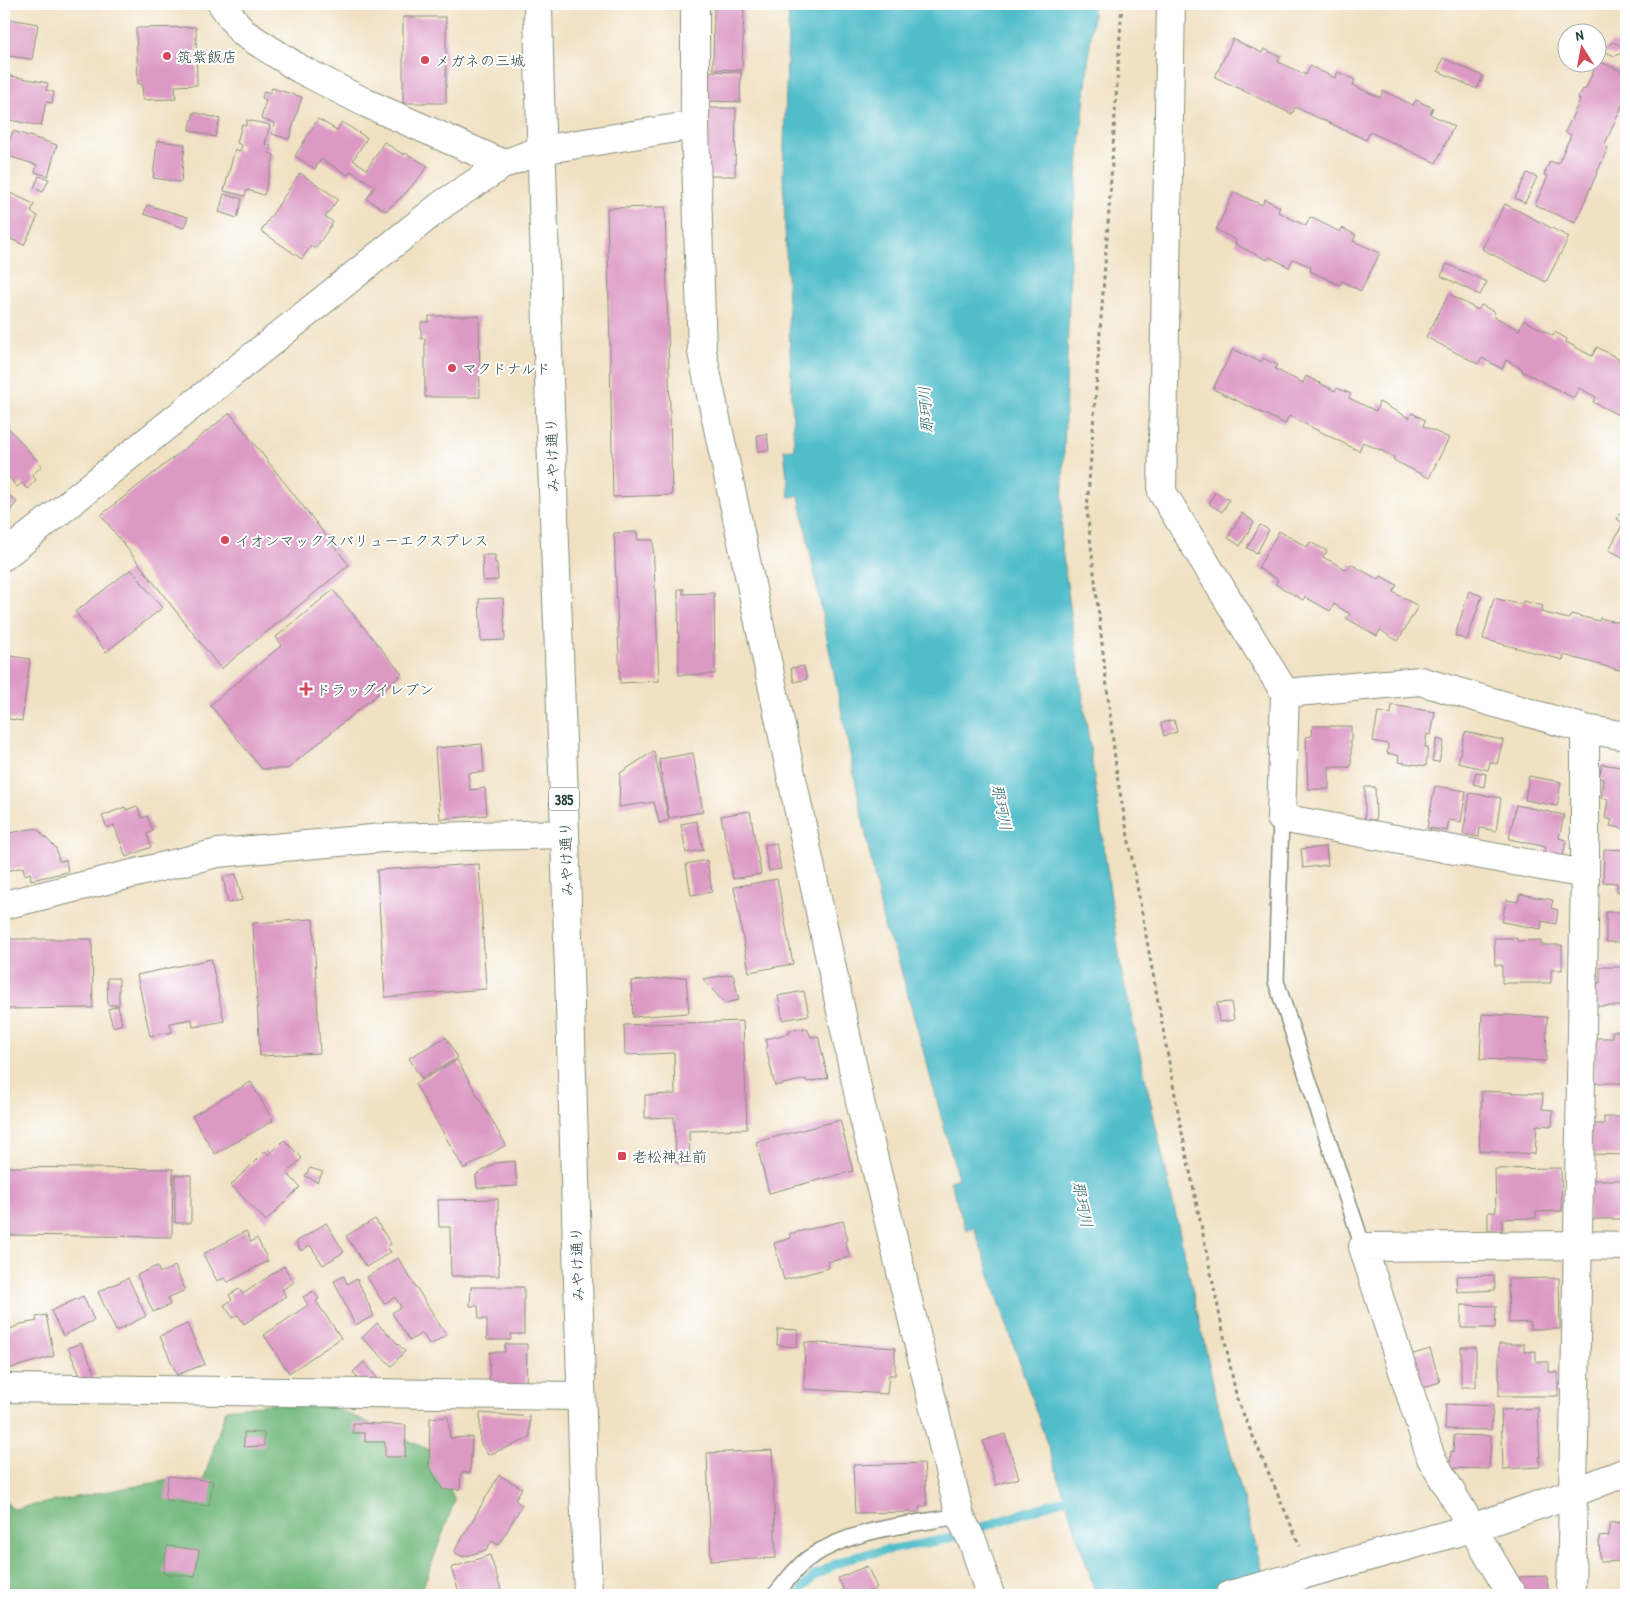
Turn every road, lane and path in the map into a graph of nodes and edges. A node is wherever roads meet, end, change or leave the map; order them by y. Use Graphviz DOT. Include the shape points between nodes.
graph roads {
  1 [pos="222,4"];
  2 [pos="538,4"];
  3 [pos="695,4"];
  4 [pos="1122,4"];
  5 [pos="1171,4"];
  6 [pos="695,125"];
  7 [pos="541,150"];
  8 [pos="504,164"];
  9 [pos="4,556"];
  10 [pos="1285,693"];
  11 [pos="1585,729"];
  12 [pos="1626,736"];
  13 [pos="1281,818"];
  14 [pos="565,834"];
  15 [pos="1585,874"];
  16 [pos="4,905"];
  17 [pos="1578,1245"];
  18 [pos="1626,1246"];
  19 [pos="1363,1247"];
  20 [pos="4,1388"];
  21 [pos="580,1396"];
  22 [pos="1626,1472"];
  23 [pos="1573,1493"];
  24 [pos="960,1516"];
  25 [pos="1472,1528"];
  26 [pos="1303,1575"];
  27 [pos="588,1595"];
  28 [pos="775,1595"];
  29 [pos="990,1595"];
  30 [pos="1230,1595"];
  31 [pos="1512,1595"];
  32 [pos="1571,1595"];
  1 -- 8 [label="main road" via="242,32 300,69 366,104"];
  2 -- 7 [label="main road, みやけ通り / 385"];
  3 -- 6 [label="main road"];
  4 -- 26 [label="path" via="1087,510 1117,776 1182,1128 1237,1399"];
  5 -- 10 [label="main road" via="1162,492"];
  6 -- 7 [label="main road"];
  6 -- 24 [label="main road" via="702,352 861,1106"];
  7 -- 8 [label="main road"];
  7 -- 14 [label="main road, みやけ通り / 385"];
  8 -- 9 [label="main road" via="443,204"];
  10 -- 11 [label="main road" via="1420,681"];
  10 -- 13 [label="main road"];
  11 -- 12 [label="main road"];
  11 -- 15 [label="main road"];
  13 -- 15 [label="main road"];
  13 -- 19 [label="lane" via="1276,981"];
  14 -- 16 [label="main road" via="383,838 218,853"];
  14 -- 21 [label="main road, みやけ通り / 385"];
  15 -- 17 [label="main road"];
  17 -- 18 [label="main road"];
  17 -- 19 [label="main road"];
  17 -- 23 [label="main road"];
  19 -- 25 [label="main road" via="1431,1458"];
  20 -- 21 [label="main road"];
  21 -- 27 [label="main road, みやけ通り / 385"];
  22 -- 23 [label="main road"];
  23 -- 25 [label="main road"];
  23 -- 32 [label="main road"];
  24 -- 28 [label="lane" via="897,1526 842,1541 808,1559"];
  24 -- 29 [label="main road"];
  25 -- 26 [label="main road"];
  25 -- 31 [label="main road"];
  26 -- 30 [label="main road"];
}
